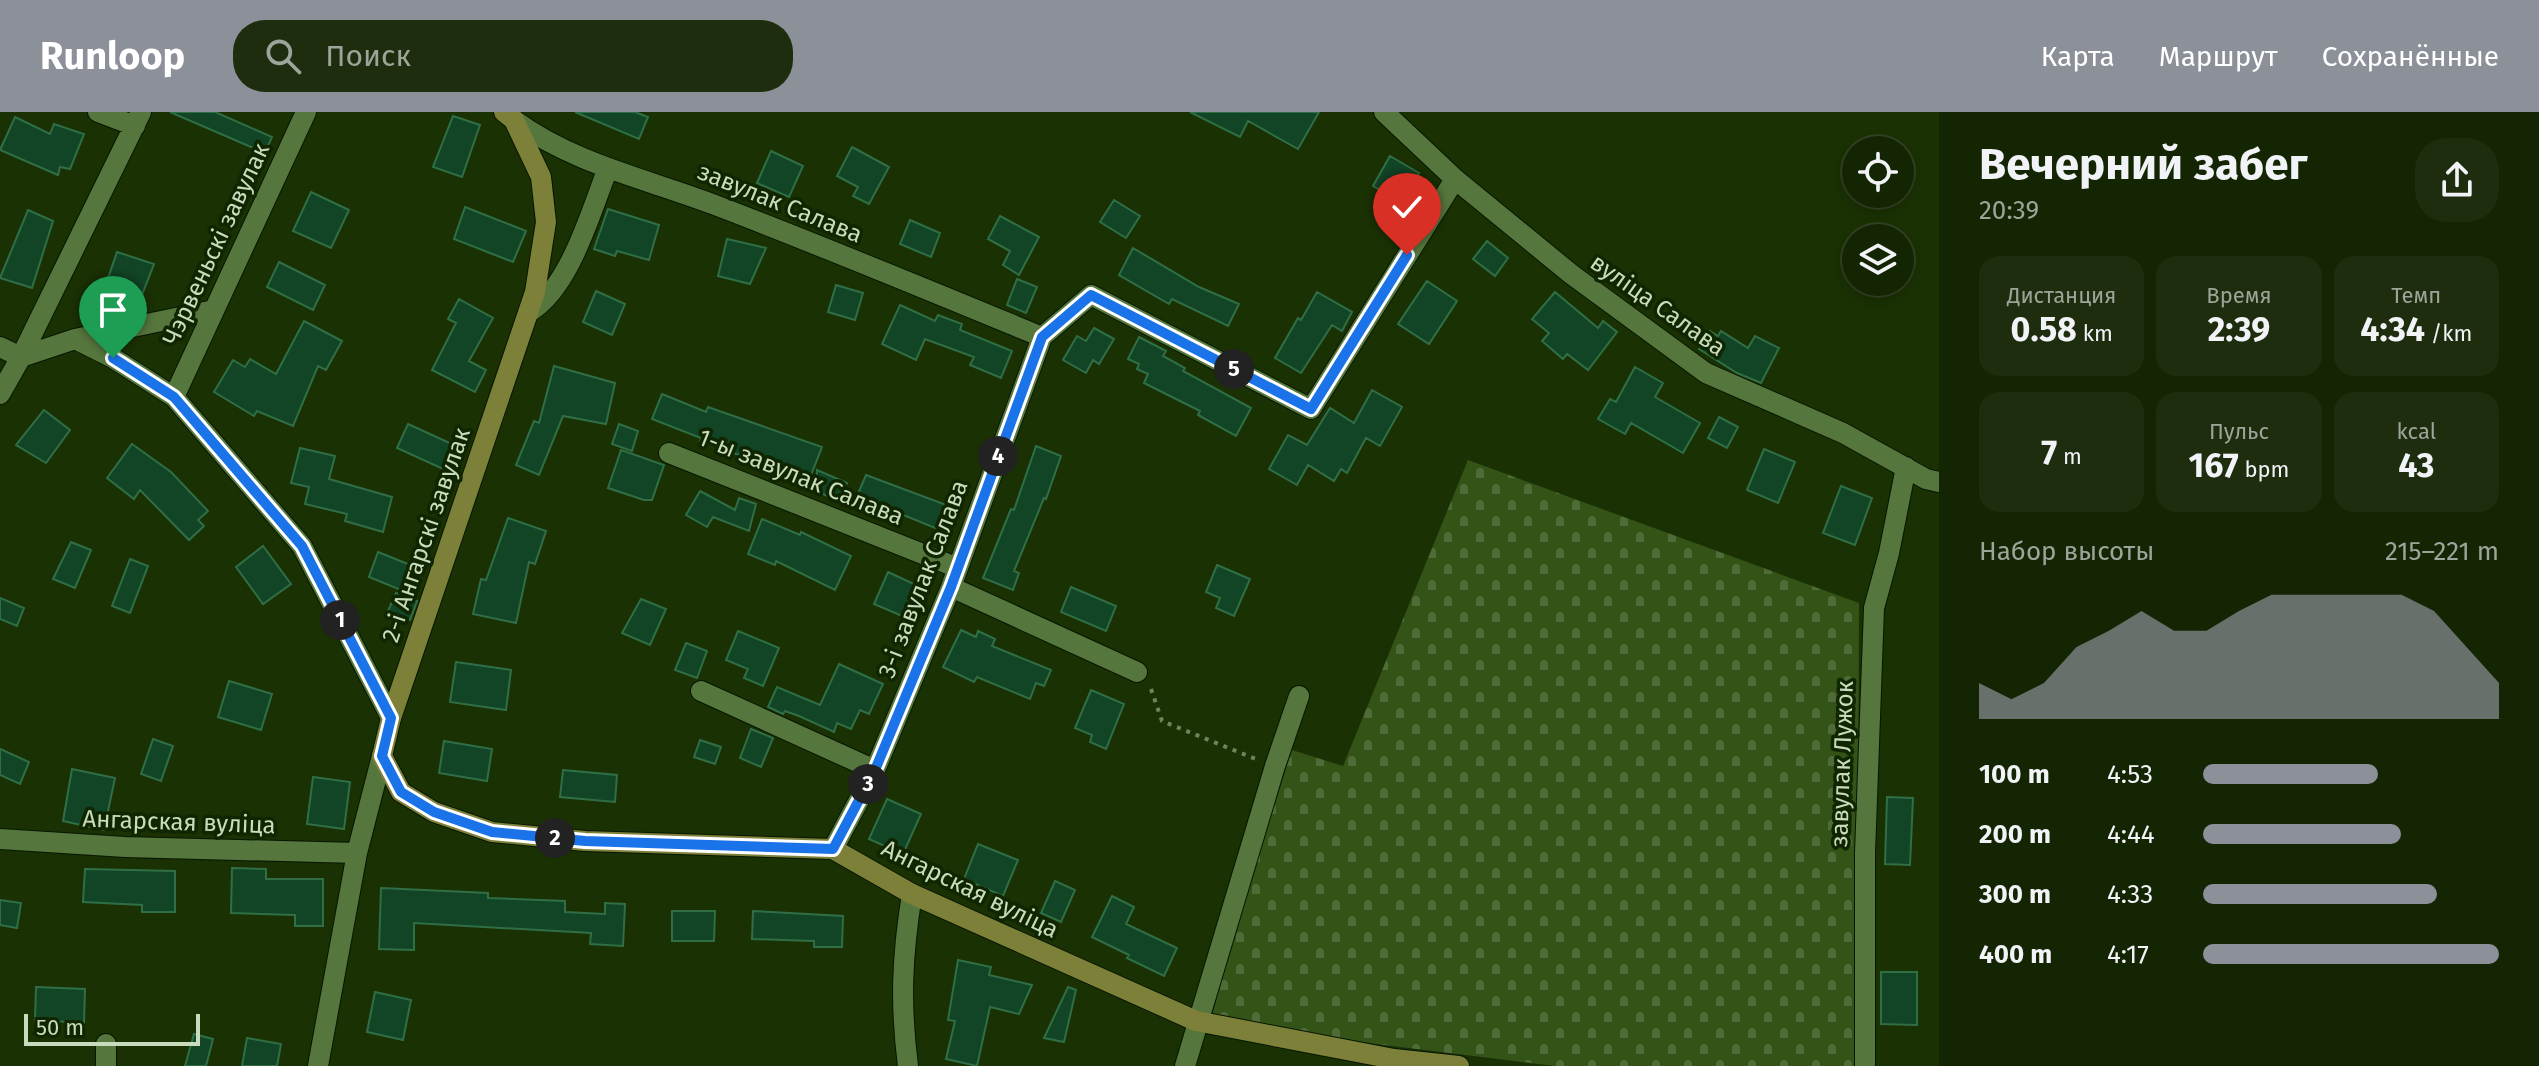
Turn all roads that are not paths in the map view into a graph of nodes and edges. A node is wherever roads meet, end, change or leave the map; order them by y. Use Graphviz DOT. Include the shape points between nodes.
graph roads {
  1 [pos="98,112"];
  2 [pos="306,112"];
  3 [pos="1384,112"];
  4 [pos="509,116"];
  5 [pos="138,119"];
  6 [pos="608,168"];
  7 [pos="1455,179"];
  8 [pos="214,310"];
  9 [pos="529,312"];
  10 [pos="1042,337"];
  11 [pos="75,339"];
  12 [pos="0,347"];
  13 [pos="21,357"];
  14 [pos="0,394"];
  15 [pos="174,397"];
  16 [pos="669,453"];
  17 [pos="1906,467"];
  18 [pos="1939,482"];
  19 [pos="954,578"];
  20 [pos="1137,672"];
  21 [pos="701,691"];
  22 [pos="1299,696"];
  23 [pos="391,718"];
  24 [pos="382,756"];
  25 [pos="875,770"];
  26 [pos="0,839"];
  27 [pos="833,849"];
  28 [pos="357,853"];
  29 [pos="912,894"];
  30 [pos="1196,1021"];
  31 [pos="106,1044"];
  32 [pos="106,1066"];
  33 [pos="318,1066"];
  34 [pos="908,1066"];
  35 [pos="1185,1066"];
  36 [pos="1459,1066"];
  37 [pos="1865,1066"];
  1 -- 5 [label="street"];
  2 -- 8 [label="street, Чэрвеньскі завулак"];
  3 -- 7 [label="street, вуліца Салава"];
  4 -- 6 [label="street, завулак Салава" via="540,139"];
  4 -- 9 [label="street, 2-і Ангарскі завулак" via="541,177 546,222"];
  5 -- 13 [label="street"];
  6 -- 9 [label="street" via="573,260 541,305"];
  6 -- 10 [label="street, завулак Салава" via="754,220"];
  7 -- 10 [label="street, 3-і завулак Салава" via="1311,409 1091,295"];
  7 -- 17 [label="street, вуліца Салава" via="1571,274 1706,373"];
  8 -- 11 [label="street"];
  8 -- 15 [label="street, Чэрвеньскі завулак"];
  9 -- 23 [label="street, 2-і Ангарскі завулак"];
  10 -- 19 [label="street, 3-і завулак Салава"];
  11 -- 13 [label="street"];
  11 -- 15 [label="street"];
  12 -- 13 [label="street"];
  13 -- 14 [label="street"];
  15 -- 23 [label="street" via="302,546"];
  16 -- 19 [label="street, 1-ы завулак Салава"];
  17 -- 18 [label="street, вуліца Салава"];
  17 -- 37 [label="street, завулак Лужок" via="1874,608 1865,853"];
  19 -- 20 [label="street, 1-ы завулак Салава"];
  19 -- 25 [label="street, 3-і завулак Салава"];
  21 -- 25 [label="street"];
  22 -- 30 [label="street"];
  23 -- 24 [label="street, 2-і Ангарскі завулак"];
  24 -- 27 [label="street, Ангарская вуліца" via="401,792 434,812 492,832 585,841"];
  24 -- 28 [label="street, 2-і Ангарскі завулак"];
  25 -- 27 [label="street, 3-і завулак Салава"];
  26 -- 28 [label="street, Ангарская вуліца"];
  27 -- 29 [label="street, Ангарская вуліца"];
  28 -- 33 [label="street, 2-і Ангарскі завулак"];
  29 -- 30 [label="street, Ангарская вуліца"];
  29 -- 34 [label="street" via="902,981"];
  30 -- 35 [label="street"];
  30 -- 36 [label="street, Ангарская вуліца" via="1394,1059"];
  31 -- 32 [label="street"];
}
